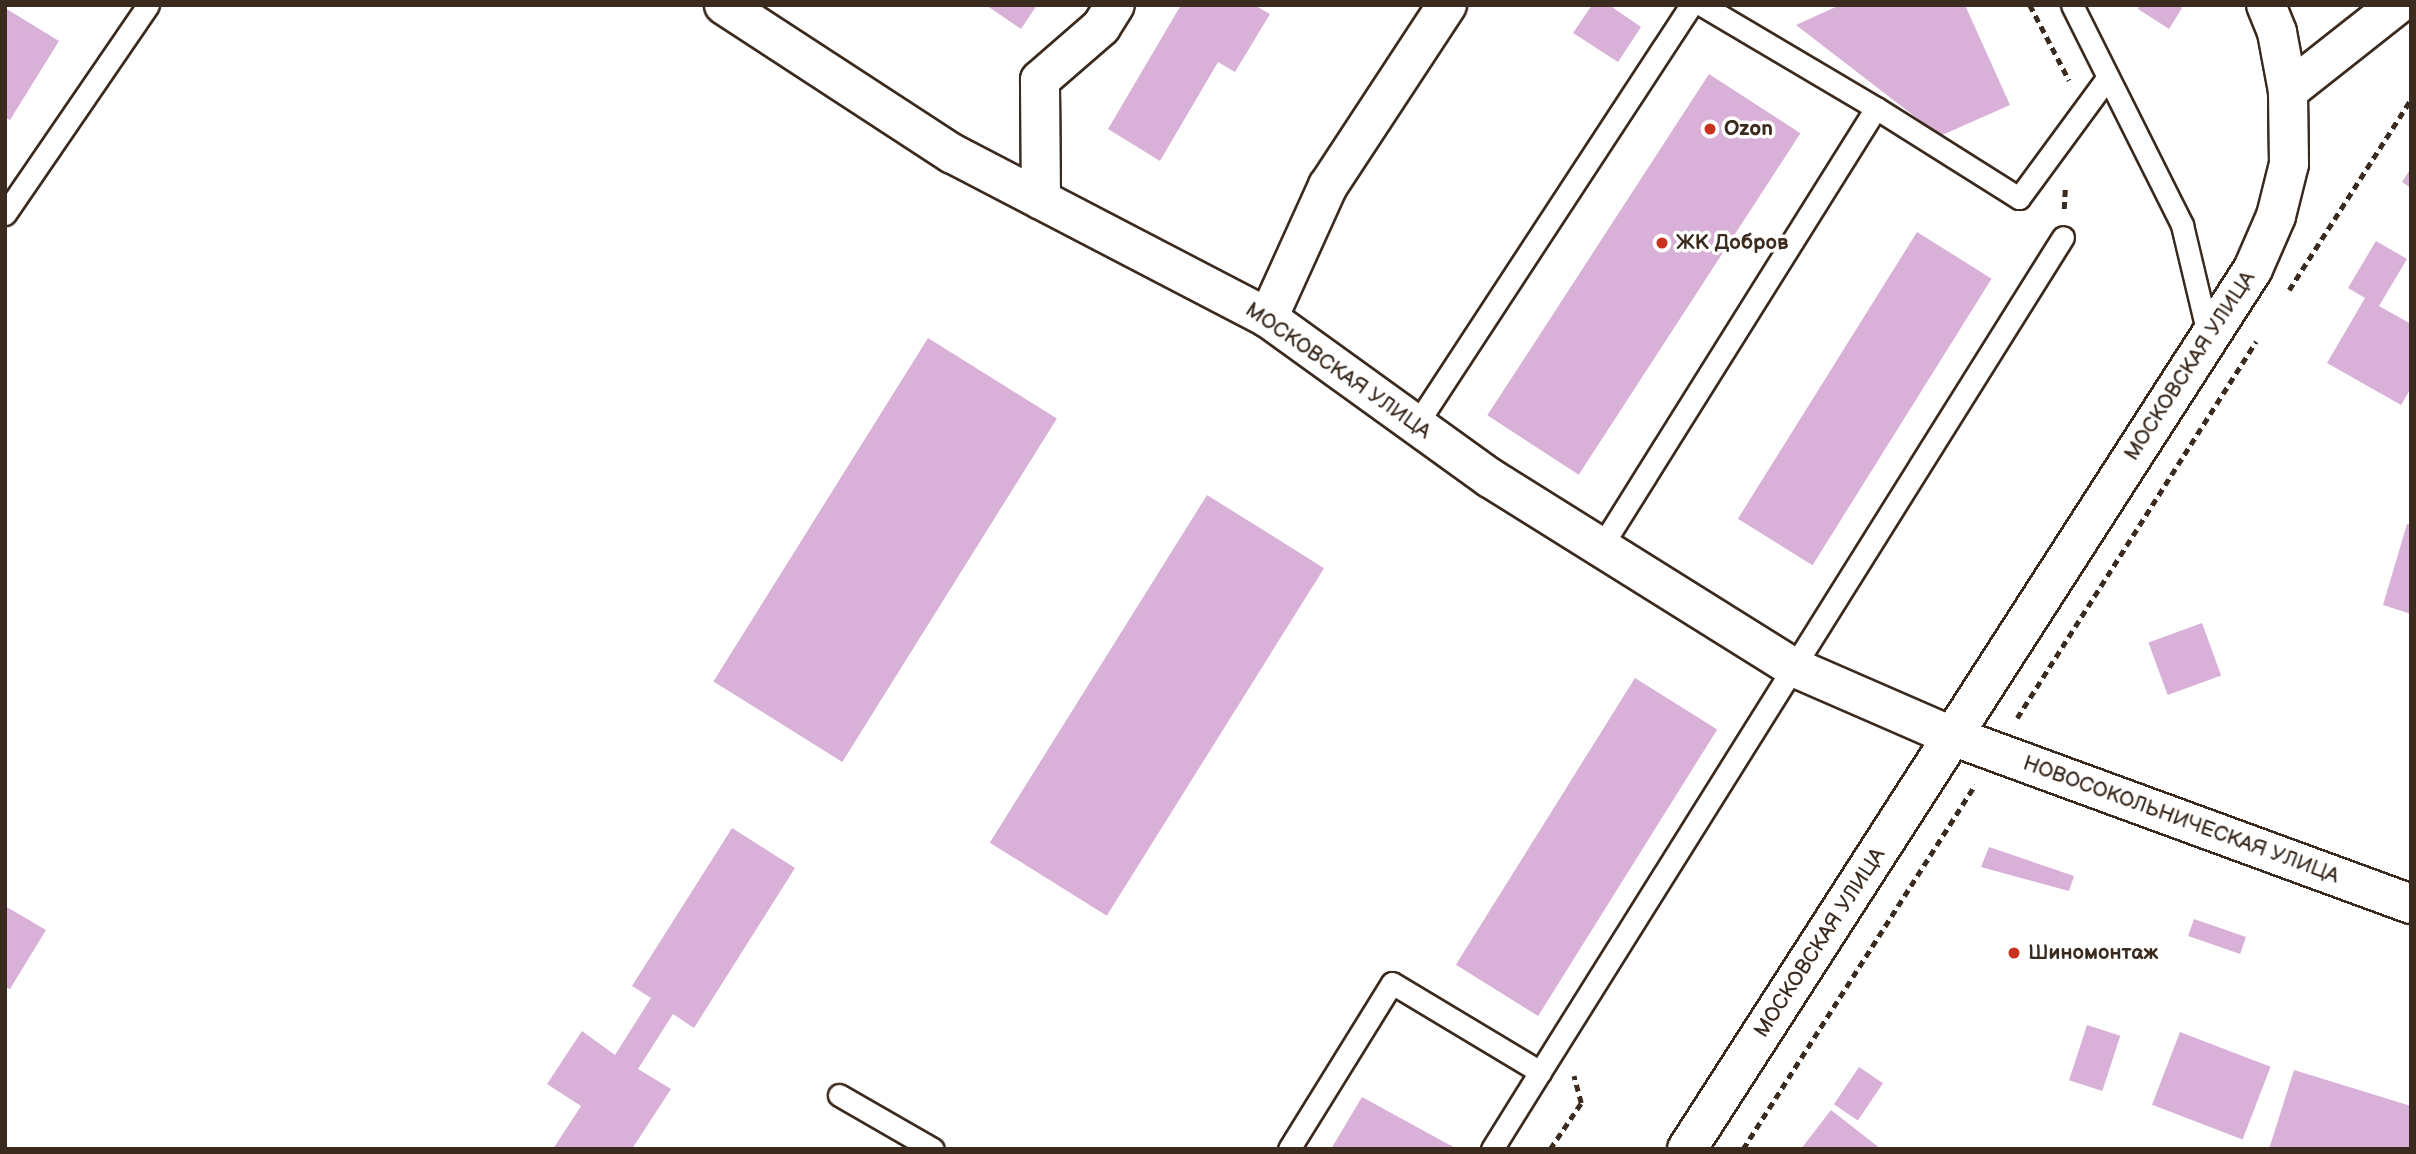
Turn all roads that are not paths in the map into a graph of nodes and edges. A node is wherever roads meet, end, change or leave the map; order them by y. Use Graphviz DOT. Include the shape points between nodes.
graph roads {
  1 [pos="148,5"];
  2 [pos="724,5"];
  3 [pos="1115,5"];
  4 [pos="1447,5"];
  5 [pos="1690,5"];
  6 [pos="1702,5"];
  7 [pos="2073,5"];
  8 [pos="2266,5"];
  9 [pos="2397,5"];
  10 [pos="2108,77"];
  11 [pos="2288,91"];
  12 [pos="1876,108"];
  13 [pos="1041,200"];
  14 [pos="5,214"];
  15 [pos="2063,237"];
  16 [pos="1268,318"];
  17 [pos="2209,338"];
  18 [pos="1416,425"];
  19 [pos="1601,547"];
  20 [pos="1793,667"];
  21 [pos="1952,736"];
  22 [pos="2411,904"];
  23 [pos="1540,1072"];
  24 [pos="839,1095"];
  25 [pos="933,1149"];
  26 [pos="1289,1149"];
  27 [pos="1492,1149"];
  28 [pos="1687,1149"];
  1 -- 14 [label="lane"];
  2 -- 13 [label="street, МОСКОВСКАЯ УЛИЦА" via="953,154"];
  3 -- 13 [label="street" via="1101,27 1040,80"];
  4 -- 16 [label="street" via="1328,186"];
  5 -- 18 [label="lane"];
  6 -- 12 [label="lane"];
  7 -- 10 [label="lane"];
  8 -- 11 [label="street, МОСКОВСКАЯ УЛИЦА" via="2277,32"];
  9 -- 11 [label="street"];
  10 -- 12 [label="lane" via="2019,198"];
  10 -- 17 [label="lane" via="2182,225"];
  11 -- 17 [label="street, МОСКОВСКАЯ УЛИЦА" via="2289,164 2276,216 2253,269"];
  12 -- 19 [label="lane"];
  13 -- 16 [label="street, МОСКОВСКАЯ УЛИЦА"];
  15 -- 20 [label="lane"];
  16 -- 18 [label="street, МОСКОВСКАЯ УЛИЦА"];
  17 -- 21 [label="street, МОСКОВСКАЯ УЛИЦА"];
  18 -- 19 [label="street, МОСКОВСКАЯ УЛИЦА" via="1490,478"];
  19 -- 20 [label="street, МОСКОВСКАЯ УЛИЦА"];
  20 -- 21 [label="street, МОСКОВСКАЯ УЛИЦА"];
  20 -- 23 [label="lane"];
  21 -- 22 [label="street, НОВОСОКОЛЬНИЧЕСКАЯ УЛИЦА"];
  21 -- 28 [label="street, МОСКОВСКАЯ УЛИЦА"];
  23 -- 26 [label="lane" via="1392,983"];
  23 -- 27 [label="lane"];
  24 -- 25 [label="lane"];
}
